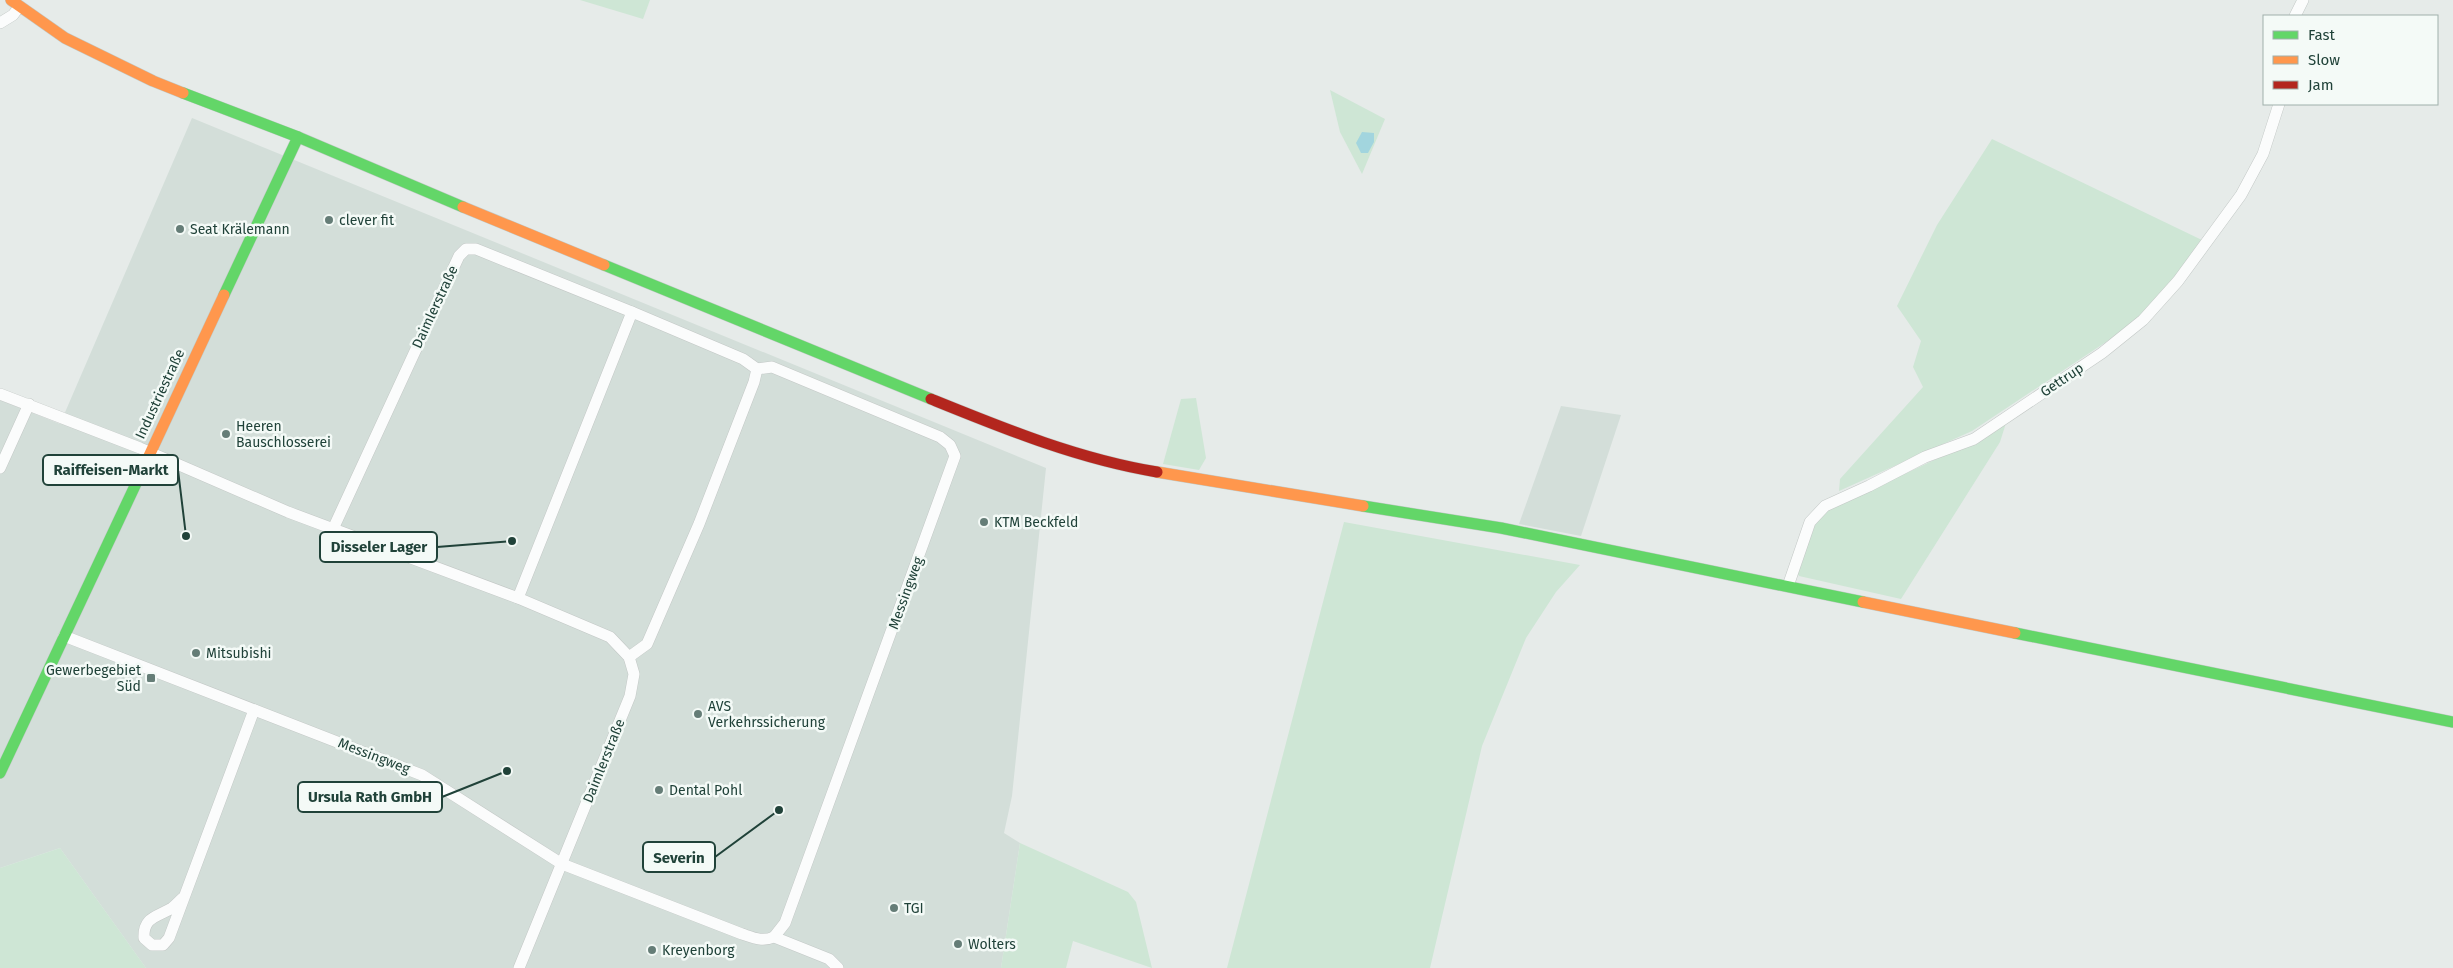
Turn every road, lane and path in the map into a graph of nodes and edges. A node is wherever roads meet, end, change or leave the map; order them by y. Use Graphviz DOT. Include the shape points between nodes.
graph roads {
  1 [pos="2303,0"];
  2 [pos="15,3"];
  3 [pos="2296,15"];
  4 [pos="0,23"];
  5 [pos="2279,105"];
  6 [pos="298,137"];
  7 [pos="632,312"];
  8 [pos="756,369"];
  9 [pos="0,394"];
  10 [pos="29,404"];
  11 [pos="150,452"];
  12 [pos="0,468"];
  13 [pos="333,529"];
  14 [pos="1788,586"];
  15 [pos="518,598"];
  16 [pos="64,636"];
  17 [pos="629,657"];
  18 [pos="254,710"];
  19 [pos="2453,722"];
  20 [pos="0,773"];
  21 [pos="562,864"];
  22 [pos="184,897"];
  23 [pos="774,937"];
  24 [pos="519,968"];
  25 [pos="838,968"];
  1 -- 3 [label="street"];
  2 -- 4 [label="street" via="13,15"];
  2 -- 6 [label="main road" via="66,38 109,61"];
  5 -- 14 [label="street, Gettrup" via="2263,154 2242,195 2178,281 2143,320 2102,353 1974,439 1925,457 1825,506 1810,522"];
  6 -- 11 [label="main road, Industriestraße"];
  6 -- 14 [label="main road" via="993,424 1074,453 1156,472 1501,528"];
  7 -- 8 [label="street, Daimlerstraße" via="743,359"];
  7 -- 13 [label="street, Daimlerstraße" via="476,249 464,251"];
  7 -- 15 [label="street"];
  8 -- 17 [label="street" via="754,382 698,524 647,644"];
  8 -- 23 [label="street, Messingweg" via="772,367 940,437 950,445 955,456 785,923"];
  9 -- 10 [label="street"];
  10 -- 11 [label="street"];
  10 -- 12 [label="street"];
  11 -- 13 [label="street"];
  11 -- 16 [label="main road, Industriestraße"];
  13 -- 15 [label="street"];
  14 -- 19 [label="main road"];
  15 -- 17 [label="street" via="610,637"];
  16 -- 18 [label="street, Messingweg"];
  16 -- 20 [label="main road, Industriestraße"];
  17 -- 21 [label="street, Daimlerstraße" via="634,674 630,696"];
  18 -- 21 [label="street, Messingweg" via="422,775"];
  18 -- 22 [label="street"];
  21 -- 23 [label="street, Messingweg" via="759,940"];
  21 -- 24 [label="street"];
  23 -- 25 [label="street, Messingweg" via="829,959"];
}
